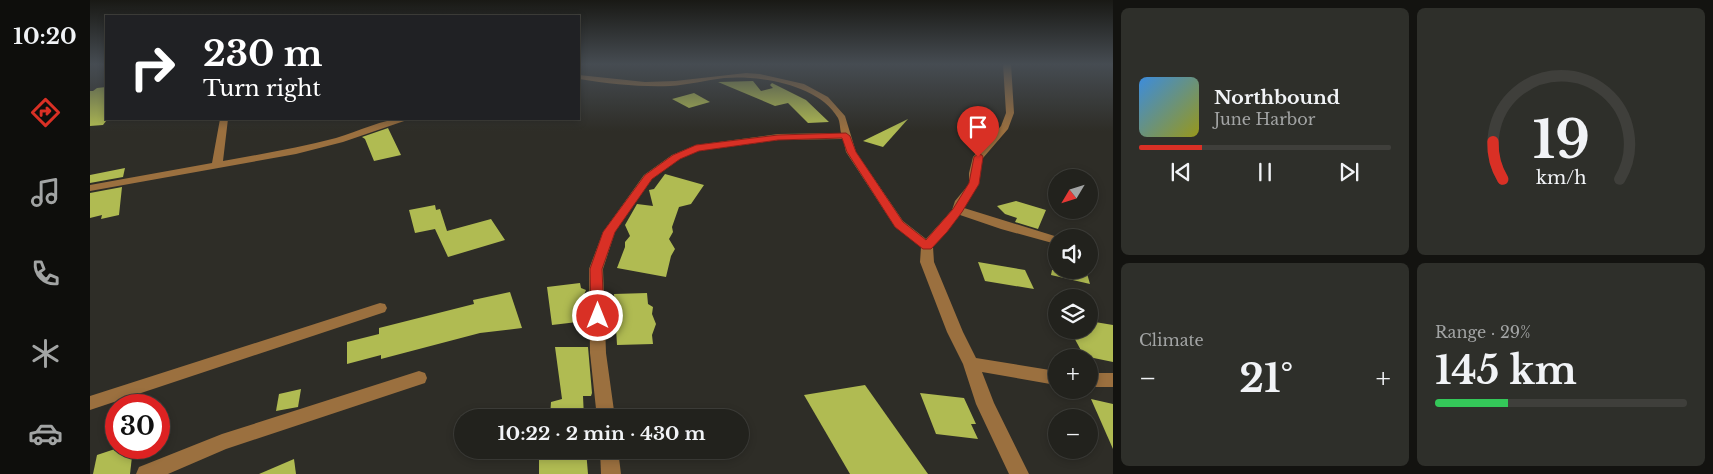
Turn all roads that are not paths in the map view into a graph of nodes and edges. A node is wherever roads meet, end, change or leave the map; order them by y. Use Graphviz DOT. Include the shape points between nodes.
graph roads {
  1 [pos="801,86"];
  2 [pos="1008,86"];
  3 [pos="224,120"];
  4 [pos="403,120"];
  5 [pos="846,136"];
  6 [pos="217,164"];
  7 [pos="90,188"];
  8 [pos="958,210"];
  9 [pos="1048,238"];
  10 [pos="927,246"];
  11 [pos="380,308"];
  12 [pos="971,364"];
  13 [pos="1048,377"];
  14 [pos="419,378"];
  15 [pos="1098,380"];
  16 [pos="1113,380"];
  17 [pos="90,403"];
  18 [pos="605,409"];
  19 [pos="610,459"];
  20 [pos="146,474"];
  21 [pos="611,474"];
  22 [pos="1019,474"];
  1 -- 5 [label="street" via="825,99 842,118"];
  2 -- 8 [label="street" via="1010,113 1000,134 978,157 974,184"];
  3 -- 6 [label="street"];
  4 -- 6 [label="street" via="315,147"];
  5 -- 10 [label="street" via="851,152 899,224"];
  5 -- 18 [label="street" via="778,137 696,148 676,157 648,177 609,232 596,269 598,353"];
  6 -- 7 [label="street"];
  8 -- 9 [label="street"];
  8 -- 10 [label="street"];
  10 -- 12 [label="street" via="927,262"];
  11 -- 17 [label="street"];
  12 -- 13 [label="street"];
  12 -- 22 [label="street" via="985,404"];
  14 -- 20 [label="street" via="222,442"];
  15 -- 16 [label="street"];
  19 -- 21 [label="street"];
}
